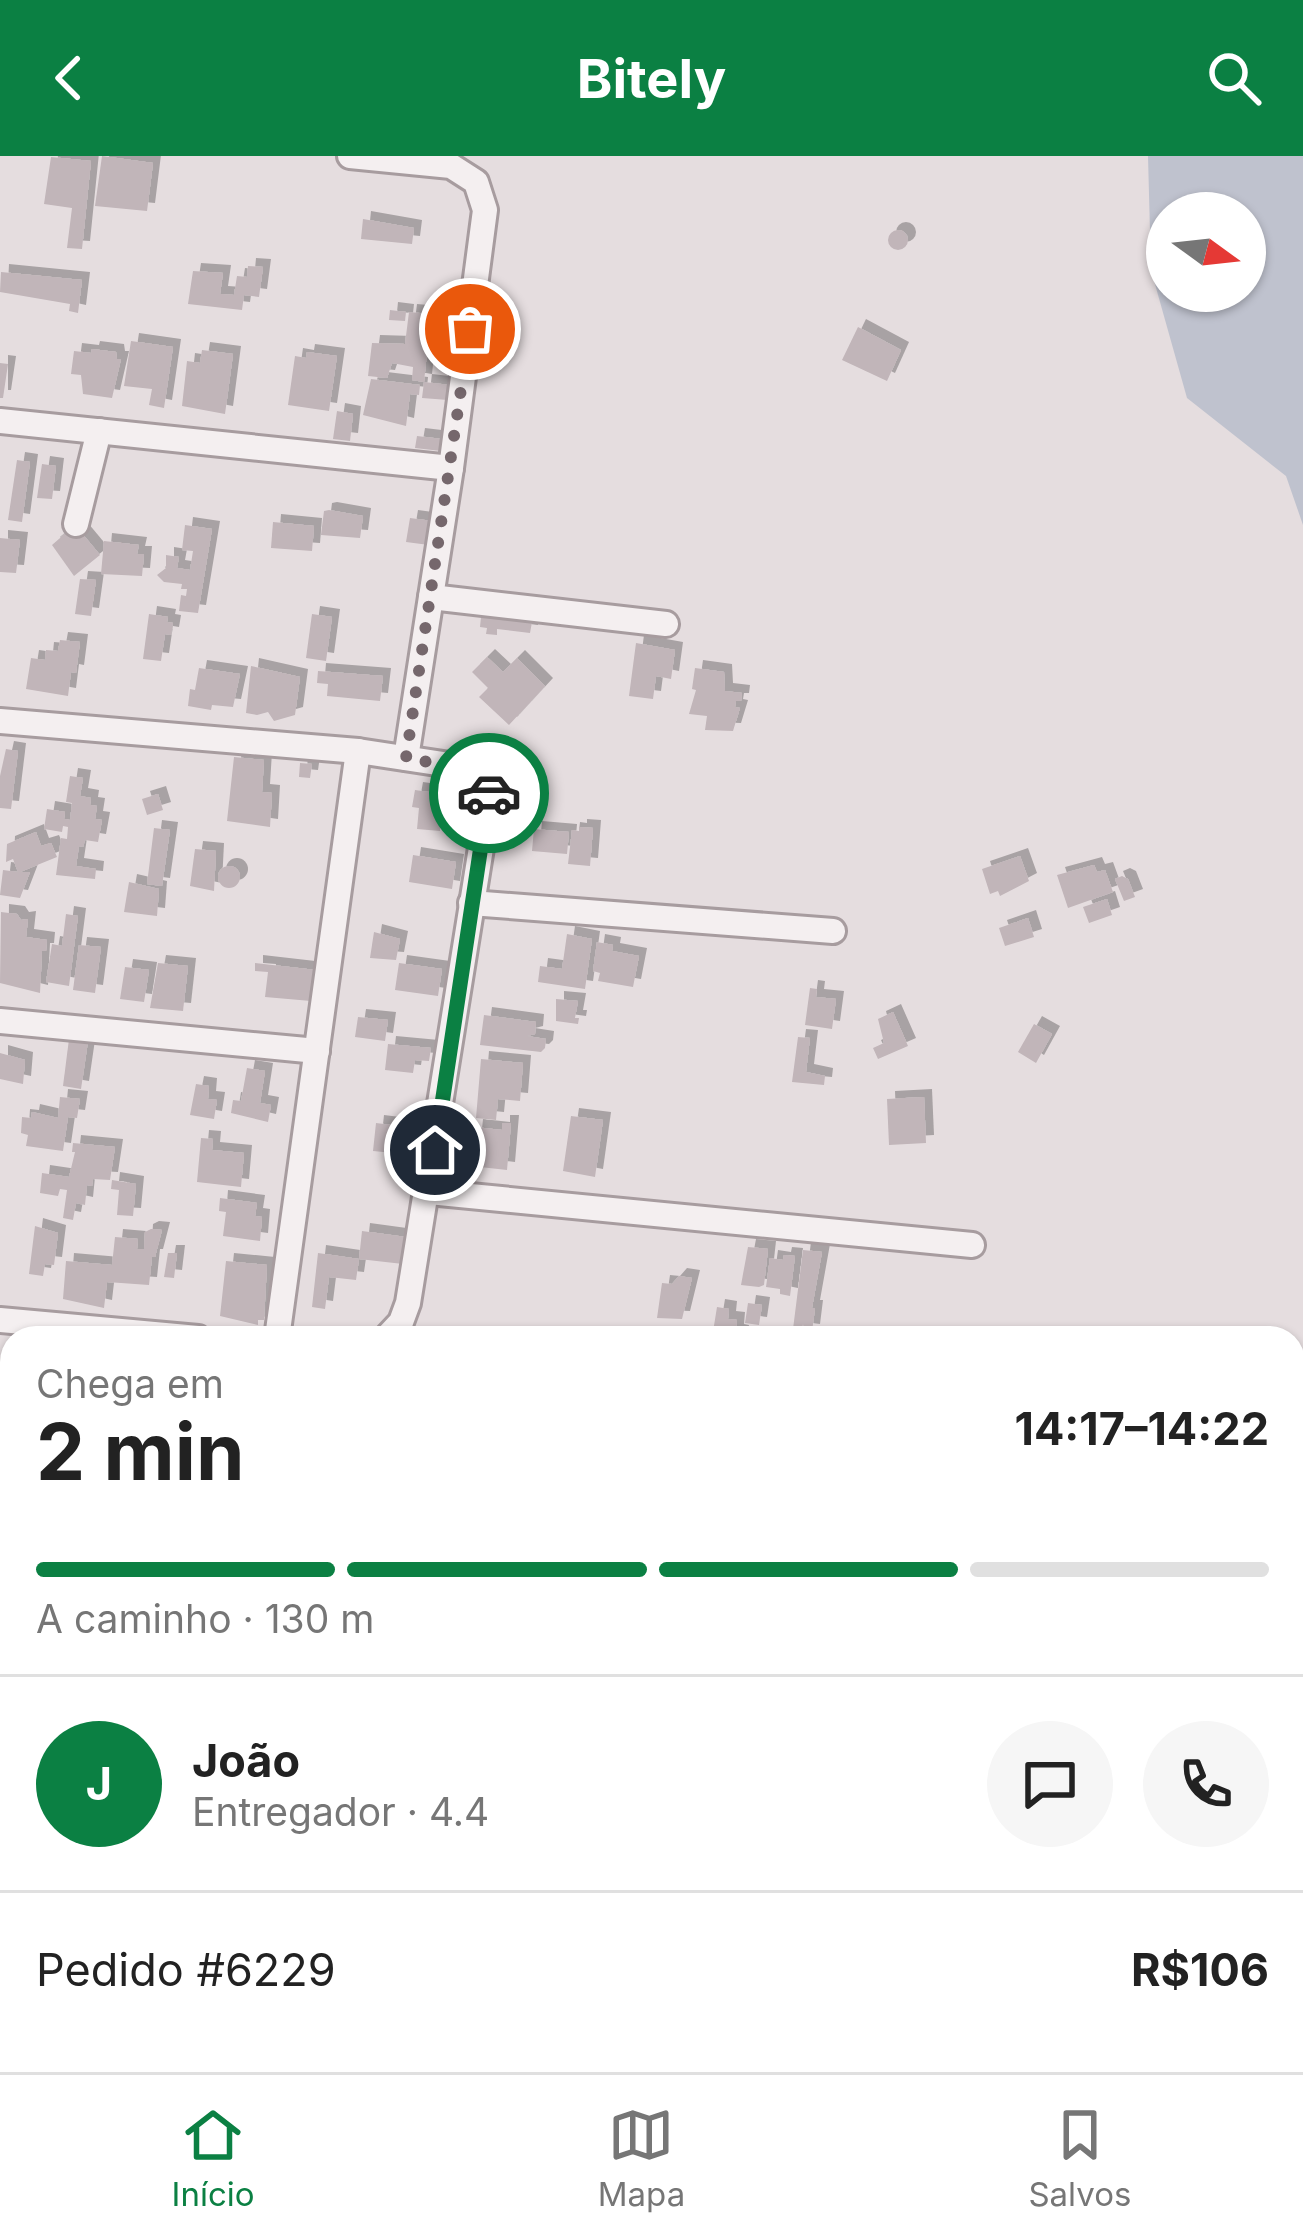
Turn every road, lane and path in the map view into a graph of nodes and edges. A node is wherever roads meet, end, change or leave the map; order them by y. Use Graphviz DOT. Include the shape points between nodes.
graph roads {
  1 [pos="350,156"];
  2 [pos="0,421"];
  3 [pos="99,431"];
  4 [pos="451,468"];
  5 [pos="76,524"];
  6 [pos="431,597"];
  7 [pos="666,624"];
  8 [pos="0,721"];
  9 [pos="358,751"];
  10 [pos="406,758"];
  11 [pos="471,903"];
  12 [pos="833,931"];
  13 [pos="0,1022"];
  14 [pos="316,1051"];
  15 [pos="429,1192"];
  16 [pos="973,1245"];
  17 [pos="0,1320"];
  18 [pos="66,1326"];
  19 [pos="280,1326"];
  20 [pos="396,1326"];
  1 -- 4 [label="street" via="452,166 482,193"];
  2 -- 3 [label="street"];
  3 -- 4 [label="street"];
  3 -- 5 [label="street"];
  4 -- 6 [label="street"];
  6 -- 7 [label="street"];
  6 -- 10 [label="street"];
  8 -- 9 [label="street"];
  9 -- 10 [label="street"];
  9 -- 14 [label="street"];
  10 -- 11 [label="street" via="484,777 489,798"];
  11 -- 12 [label="street"];
  11 -- 15 [label="street"];
  13 -- 14 [label="street"];
  14 -- 19 [label="street"];
  15 -- 16 [label="street"];
  15 -- 20 [label="street" via="409,1303"];
  17 -- 18 [label="street"];
}
